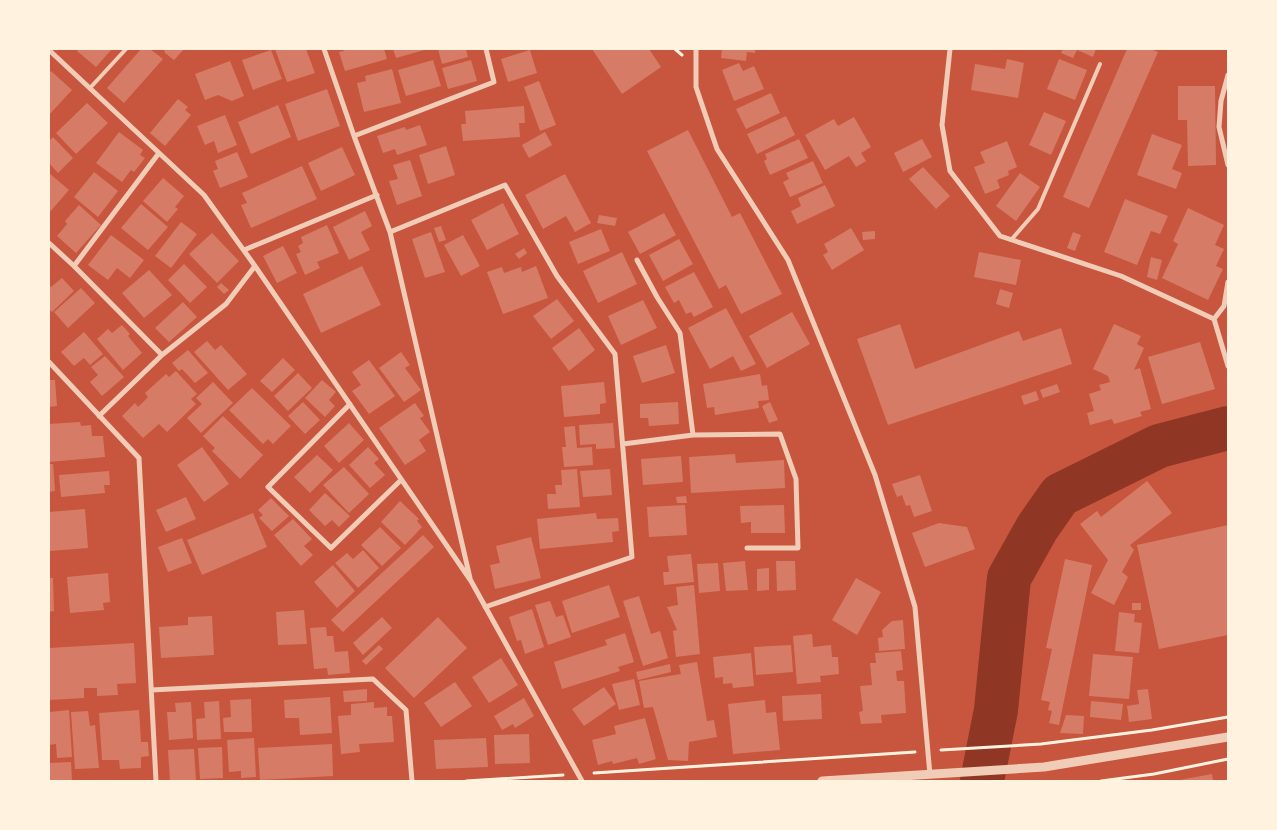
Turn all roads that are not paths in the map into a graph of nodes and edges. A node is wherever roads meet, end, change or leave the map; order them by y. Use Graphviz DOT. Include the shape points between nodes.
graph roads {
  1 [pos="126,49"];
  2 [pos="324,49"];
  3 [pos="486,49"];
  4 [pos="696,49"];
  5 [pos="950,49"];
  6 [pos="49,50"];
  7 [pos="1100,64"];
  8 [pos="1228,74"];
  9 [pos="90,88"];
  10 [pos="354,136"];
  11 [pos="159,153"];
  12 [pos="1228,165"];
  13 [pos="377,196"];
  14 [pos="390,232"];
  15 [pos="1012,240"];
  16 [pos="49,243"];
  17 [pos="244,250"];
  18 [pos="637,260"];
  19 [pos="74,266"];
  20 [pos="255,266"];
  21 [pos="1228,282"];
  22 [pos="1214,319"];
  23 [pos="162,355"];
  24 [pos="49,362"];
  25 [pos="1228,366"];
  26 [pos="350,404"];
  27 [pos="99,416"];
  28 [pos="693,435"];
  29 [pos="623,444"];
  30 [pos="401,480"];
  31 [pos="747,548"];
  32 [pos="471,581"];
  33 [pos="485,607"];
  34 [pos="151,690"];
  35 [pos="1228,737"];
  36 [pos="930,775"];
  37 [pos="156,781"];
  38 [pos="412,781"];
  39 [pos="582,781"];
  40 [pos="822,781"];
  1 -- 9 [label="lane"];
  2 -- 10 [label="street"];
  3 -- 10 [label="street" via="494,82"];
  4 -- 36 [label="street" via="696,87 717,149 788,260 875,475 915,608"];
  5 -- 15 [label="street" via="942,125 950,171 1000,236"];
  6 -- 9 [label="street"];
  7 -- 15 [label="lane" via="1038,209"];
  8 -- 12 [label="street" via="1219,127"];
  9 -- 11 [label="street"];
  10 -- 13 [label="street"];
  11 -- 17 [label="street" via="204,195"];
  11 -- 19 [label="street"];
  13 -- 14 [label="street"];
  13 -- 17 [label="street"];
  14 -- 29 [label="street" via="505,185 557,276 615,354"];
  14 -- 32 [label="street"];
  15 -- 22 [label="street" via="1121,276"];
  16 -- 19 [label="street"];
  17 -- 20 [label="street"];
  18 -- 28 [label="street" via="680,333"];
  19 -- 23 [label="street"];
  20 -- 23 [label="street" via="226,304"];
  20 -- 26 [label="street"];
  21 -- 22 [label="street" via="1224,306"];
  22 -- 25 [label="street"];
  23 -- 27 [label="street"];
  24 -- 27 [label="street"];
  26 -- 30 [label="street"];
  26 -- 30 [label="street" via="268,486 331,548"];
  27 -- 34 [label="street" via="139,458"];
  28 -- 29 [label="street"];
  28 -- 31 [label="street" via="780,434 796,479 798,548"];
  29 -- 33 [label="street" via="632,557"];
  30 -- 32 [label="street"];
  32 -- 33 [label="street"];
  33 -- 39 [label="street"];
  34 -- 37 [label="street"];
  34 -- 38 [label="street" via="373,679 406,710"];
  35 -- 36 [label="street" via="1044,767"];
  36 -- 40 [label="street"];
}
